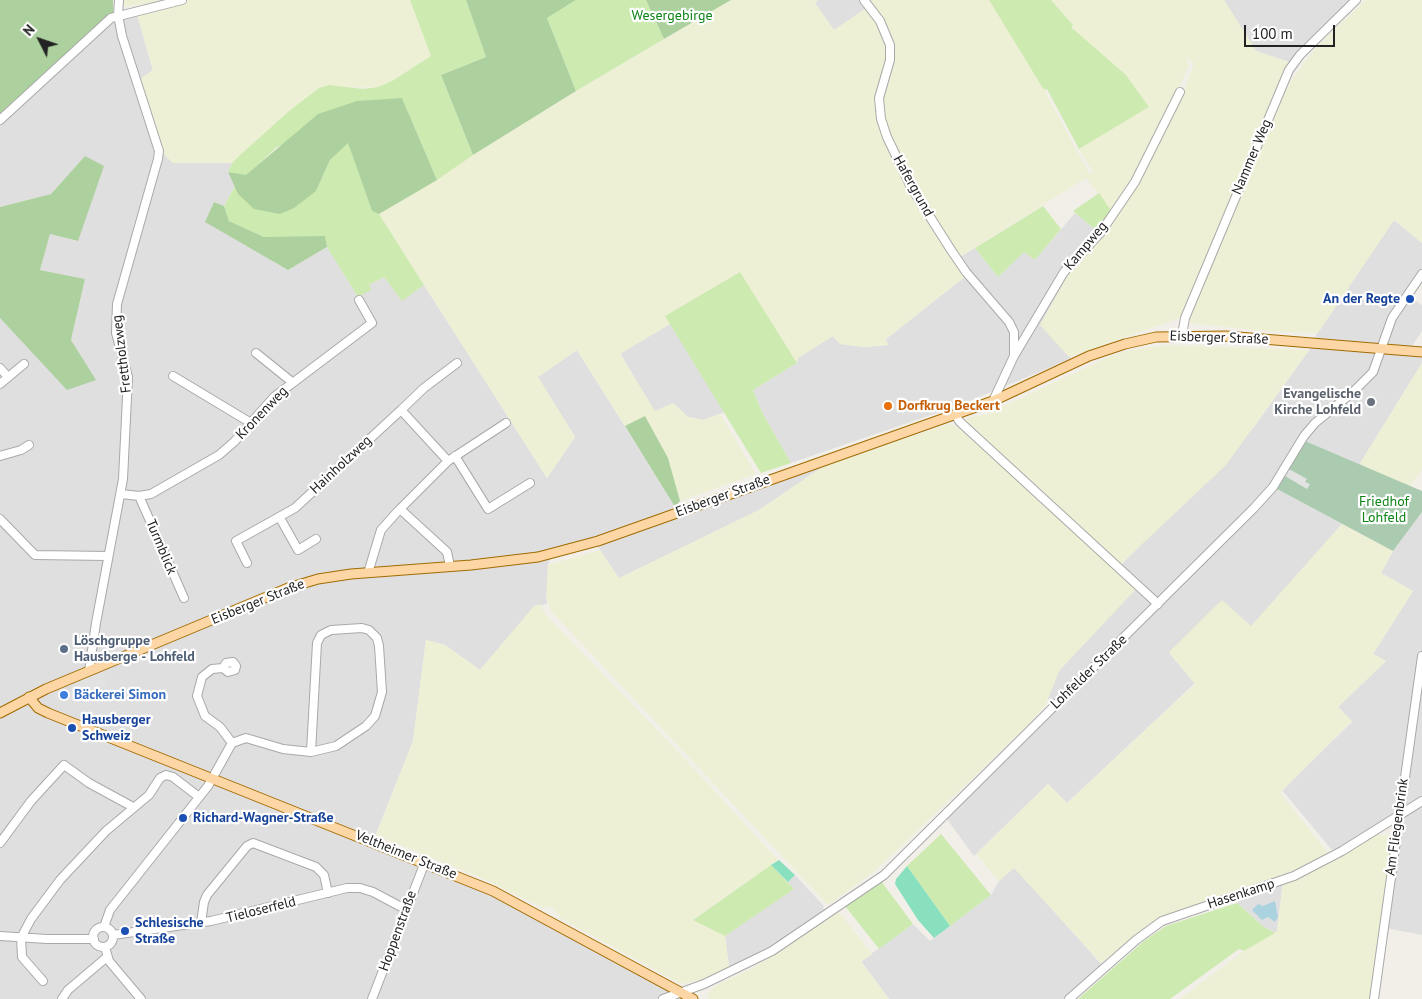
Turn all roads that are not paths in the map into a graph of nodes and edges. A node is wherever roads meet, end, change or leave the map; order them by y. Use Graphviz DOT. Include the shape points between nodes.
graph roads {
  1 [pos="119,0"];
  2 [pos="182,0"];
  3 [pos="864,0"];
  4 [pos="1356,0"];
  5 [pos="118,16"];
  6 [pos="1180,92"];
  7 [pos="0,120"];
  8 [pos="1422,274"];
  9 [pos="358,300"];
  10 [pos="1182,335"];
  11 [pos="1380,348"];
  12 [pos="1422,352"];
  13 [pos="256,353"];
  14 [pos="1014,356"];
  15 [pos="457,363"];
  16 [pos="24,364"];
  17 [pos="0,368"];
  18 [pos="173,376"];
  19 [pos="8,377"];
  20 [pos="292,382"];
  21 [pos="0,384"];
  22 [pos="993,401"];
  23 [pos="401,410"];
  24 [pos="955,415"];
  25 [pos="251,423"];
  26 [pos="506,423"];
  27 [pos="29,445"];
  28 [pos="0,456"];
  29 [pos="452,458"];
  30 [pos="530,483"];
  31 [pos="121,494"];
  32 [pos="139,496"];
  33 [pos="400,509"];
  34 [pos="280,518"];
  35 [pos="0,519"];
  36 [pos="316,539"];
  37 [pos="108,556"];
  38 [pos="247,563"];
  39 [pos="450,566"];
  40 [pos="368,573"];
  41 [pos="184,598"];
  42 [pos="1158,604"];
  43 [pos="1422,656"];
  44 [pos="223,668"];
  45 [pos="89,671"];
  46 [pos="29,697"];
  47 [pos="0,712"];
  48 [pos="232,743"];
  49 [pos="311,752"];
  50 [pos="212,778"];
  51 [pos="199,797"];
  52 [pos="1422,801"];
  53 [pos="133,807"];
  54 [pos="1398,818"];
  55 [pos="0,843"];
  56 [pos="425,862"];
  57 [pos="328,893"];
  58 [pos="405,909"];
  59 [pos="201,923"];
  60 [pos="104,927"];
  61 [pos="113,935"];
  62 [pos="0,936"];
  63 [pos="21,938"];
  64 [pos="94,938"];
  65 [pos="105,946"];
  66 [pos="107,956"];
  67 [pos="43,981"];
  68 [pos="680,992"];
  69 [pos="62,999"];
  70 [pos="141,999"];
  71 [pos="372,999"];
  72 [pos="663,999"];
  73 [pos="693,999"];
  74 [pos="1069,999"];
  75 [pos="1374,999"];
  1 -- 5 [label="street, Frettholzweg"];
  2 -- 5 [label="street"];
  3 -- 14 [label="street, Hafergrund" via="880,21 890,45 890,60 878,98 881,119 891,146 911,188 951,250 1009,322 1014,332"];
  4 -- 10 [label="street, Nammer Weg" via="1289,70 1185,318"];
  5 -- 7 [label="street" via="111,18"];
  5 -- 31 [label="street, Frettholzweg" via="159,151 117,304 116,333 128,377"];
  6 -- 14 [label="street, Kampweg" via="1135,182 1101,232 1064,272"];
  8 -- 11 [label="street, Lohfelder Straße" via="1392,318"];
  9 -- 20 [label="street, Kronenweg" via="372,323"];
  10 -- 11 [label="main road, Eisberger Straße"];
  10 -- 22 [label="main road, Eisberger Straße" via="1156,337 1109,349"];
  11 -- 12 [label="main road, Eisberger Straße"];
  11 -- 42 [label="street, Lohfelder Straße" via="1373,372 1315,423 1273,487"];
  13 -- 20 [label="street"];
  14 -- 22 [label="street, Kampweg"];
  15 -- 23 [label="street, Hainholzweg"];
  16 -- 19 [label="street"];
  17 -- 19 [label="street"];
  18 -- 25 [label="street"];
  19 -- 21 [label="street"];
  20 -- 25 [label="street, Kronenweg"];
  22 -- 24 [label="main road, Eisberger Straße"];
  23 -- 29 [label="street"];
  23 -- 34 [label="street, Hainholzweg" via="295,508"];
  24 -- 39 [label="main road, Eisberger Straße" via="598,541 538,557"];
  24 -- 42 [label="street"];
  25 -- 32 [label="street, Kronenweg" via="219,455 151,494"];
  26 -- 29 [label="street"];
  27 -- 28 [label="street"];
  29 -- 30 [label="street" via="488,508"];
  29 -- 33 [label="street"];
  31 -- 32 [label="street, Kronenweg"];
  31 -- 37 [label="street, Frettholzweg"];
  32 -- 41 [label="street, Turmblick"];
  33 -- 39 [label="street" via="447,552"];
  33 -- 40 [label="street" via="381,530"];
  34 -- 36 [label="street" via="298,550"];
  34 -- 38 [label="street, Hainholzweg" via="236,542"];
  35 -- 37 [label="street" via="35,555"];
  37 -- 45 [label="street, Frettholzweg"];
  39 -- 40 [label="main road, Eisberger Straße"];
  40 -- 45 [label="main road, Eisberger Straße" via="318,579 288,588"];
  42 -- 68 [label="street, Lohfelder Straße" via="884,876 772,951"];
  43 -- 54 [label="street, Am Fliegenbrink"];
  44 -- 48 [label="street" via="212,669 202,678 197,696 205,716 220,727"];
  45 -- 46 [label="main road, Eisberger Straße"];
  46 -- 47 [label="main road, Eisberger Straße"];
  46 -- 50 [label="main road, Veltheimer Straße" via="38,708 48,713"];
  48 -- 49 [label="street" via="246,738"];
  48 -- 50 [label="street"];
  49 -- 49 [label="street" via="343,742 366,726 374,716 382,692 379,646 377,638 369,630 331,630 321,635 317,642"];
  50 -- 51 [label="street"];
  50 -- 56 [label="main road, Veltheimer Straße"];
  51 -- 53 [label="street" via="166,775 160,778 149,796"];
  51 -- 60 [label="street" via="110,910"];
  52 -- 54 [label="street, Hasenkamp"];
  53 -- 55 [label="street" via="64,765 31,801"];
  53 -- 63 [label="street" via="60,880"];
  54 -- 74 [label="street, Hasenkamp" via="1294,876 1162,921"];
  54 -- 75 [label="street, Am Fliegenbrink"];
  56 -- 58 [label="street, Hoppenstraße"];
  56 -- 68 [label="main road, Veltheimer Straße" via="493,890"];
  57 -- 58 [label="street, Tieloserfeld" via="360,888"];
  57 -- 59 [label="street, Tieloserfeld"];
  57 -- 59 [label="street" via="324,875 316,866 253,843 247,846 208,895"];
  58 -- 71 [label="street, Hoppenstraße"];
  59 -- 61 [label="street, Tieloserfeld"];
  60 -- 61 [label="street"];
  60 -- 64 [label="street" via="95,932"];
  61 -- 65 [label="street" via="110,944"];
  62 -- 63 [label="street"];
  63 -- 64 [label="street"];
  63 -- 67 [label="street" via="22,957"];
  64 -- 65 [label="street" via="97,945"];
  65 -- 66 [label="street"];
  66 -- 69 [label="street"];
  66 -- 70 [label="street"];
  68 -- 72 [label="street, Lohfelder Straße"];
  68 -- 73 [label="main road, Veltheimer Straße"];
}
